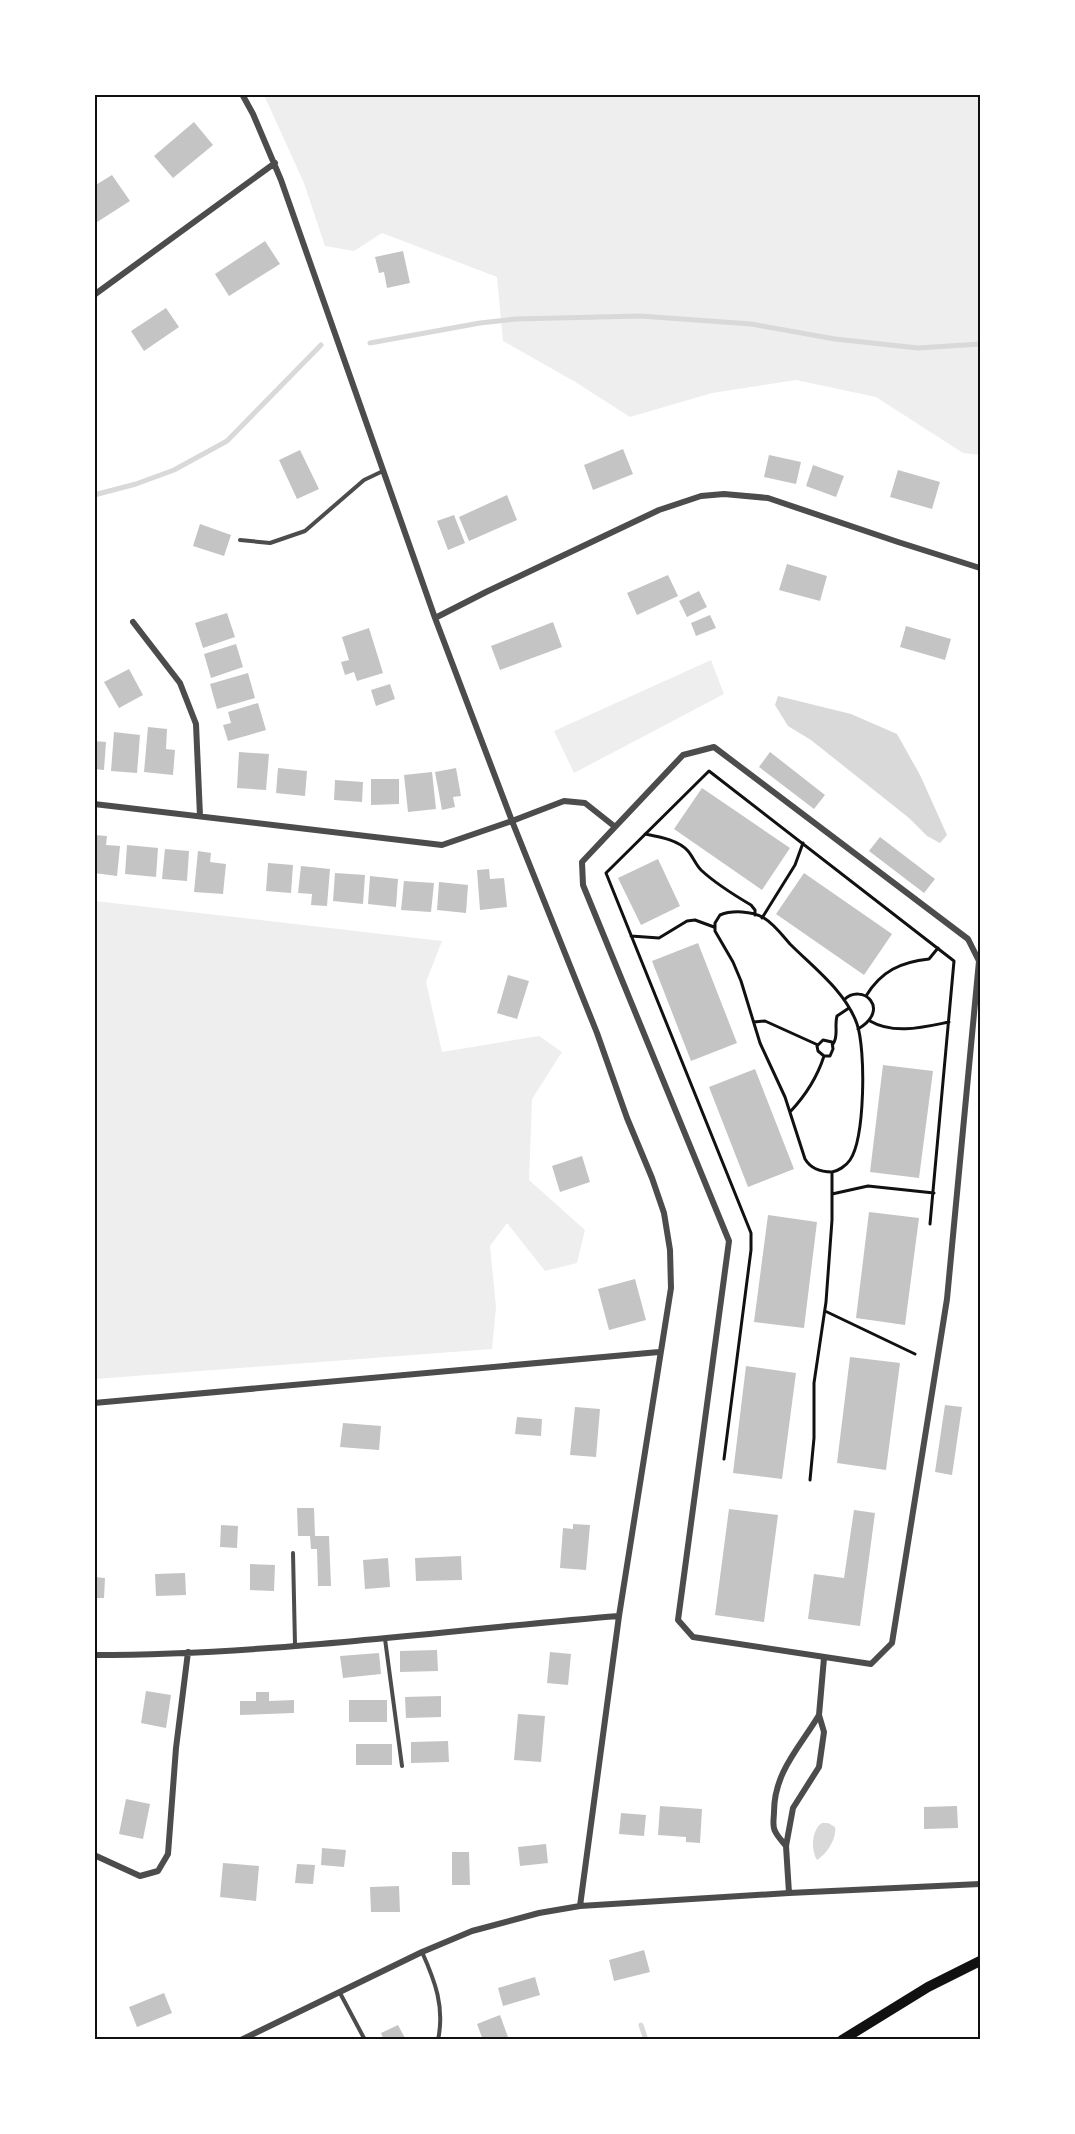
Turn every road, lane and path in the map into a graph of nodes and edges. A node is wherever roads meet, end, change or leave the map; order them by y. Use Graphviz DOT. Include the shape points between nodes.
graph roads {
  1 [pos="242,94"];
  2 [pos="274,163"];
  3 [pos="94,295"];
  4 [pos="383,471"];
  5 [pos="240,540"];
  6 [pos="981,568"];
  7 [pos="435,618"];
  8 [pos="133,622"];
  9 [pos="94,804"];
  10 [pos="200,816"];
  11 [pos="512,821"];
  12 [pos="614,826"];
  13 [pos="645,834"];
  14 [pos="803,843"];
  15 [pos="755,915"];
  16 [pos="762,918"];
  17 [pos="714,927"];
  18 [pos="631,936"];
  19 [pos="938,948"];
  20 [pos="866,996"];
  21 [pos="844,1000"];
  22 [pos="849,1008"];
  23 [pos="870,1021"];
  24 [pos="754,1022"];
  25 [pos="949,1022"];
  26 [pos="858,1029"];
  27 [pos="833,1044"];
  28 [pos="818,1045"];
  29 [pos="824,1056"];
  30 [pos="790,1112"];
  31 [pos="831,1172"];
  32 [pos="934,1193"];
  33 [pos="832,1194"];
  34 [pos="930,1224"];
  35 [pos="825,1311"];
  36 [pos="660,1352"];
  37 [pos="915,1354"];
  38 [pos="94,1403"];
  39 [pos="724,1459"];
  40 [pos="810,1480"];
  41 [pos="292,1553"];
  42 [pos="619,1616"];
  43 [pos="386,1639"];
  44 [pos="295,1646"];
  45 [pos="188,1652"];
  46 [pos="94,1655"];
  47 [pos="824,1658"];
  48 [pos="819,1715"];
  49 [pos="402,1766"];
  50 [pos="786,1846"];
  51 [pos="94,1855"];
  52 [pos="981,1884"];
  53 [pos="789,1893"];
  54 [pos="580,1906"];
  55 [pos="422,1952"];
  56 [pos="981,1961"];
  57 [pos="340,1993"];
  58 [pos="241,2040"];
  59 [pos="365,2040"];
  60 [pos="438,2040"];
  61 [pos="842,2040"];
  1 -- 2 [label="street"];
  2 -- 3 [label="street"];
  2 -- 4 [label="street"];
  4 -- 5 [label="lane" via="364,480 305,531 270,543"];
  4 -- 7 [label="street"];
  6 -- 7 [label="street" via="768,498 701,496 659,510"];
  7 -- 11 [label="street"];
  8 -- 10 [label="street" via="180,683 196,724"];
  9 -- 10 [label="street"];
  10 -- 11 [label="street" via="442,845"];
  11 -- 12 [label="street" via="564,801 585,803"];
  11 -- 36 [label="street" via="664,1214 671,1288"];
  12 -- 47 [label="street" via="582,862 583,885 729,1240 678,1620 693,1637"];
  12 -- 47 [label="street" via="683,754 714,747 968,939 979,961 947,1299 892,1643 871,1664"];
  13 -- 14 [label="path" via="709,771"];
  13 -- 15 [label="path" via="673,841 688,851 701,870 751,905"];
  13 -- 18 [label="path" via="606,873"];
  14 -- 16 [label="path" via="795,865"];
  14 -- 19 [label="path"];
  15 -- 16 [label="path"];
  15 -- 17 [label="path" via="720,915"];
  16 -- 21 [label="path"];
  17 -- 18 [label="path" via="695,920 659,938"];
  17 -- 24 [label="path" via="733,962"];
  18 -- 39 [label="path" via="751,1233"];
  19 -- 20 [label="path" via="929,959 901,964 878,980"];
  19 -- 25 [label="path" via="954,961"];
  20 -- 21 [label="path" via="851,994"];
  20 -- 23 [label="path" via="874,1006"];
  21 -- 22 [label="path"];
  22 -- 26 [label="path"];
  22 -- 27 [label="path" via="837,1016"];
  23 -- 25 [label="path" via="906,1029"];
  23 -- 26 [label="path"];
  24 -- 28 [label="path" via="765,1021"];
  24 -- 30 [label="path"];
  25 -- 32 [label="path"];
  26 -- 31 [label="path" via="863,1089 857,1138 850,1160"];
  27 -- 28 [label="path" via="823,1040"];
  27 -- 29 [label="path" via="832,1053"];
  28 -- 29 [label="path"];
  29 -- 30 [label="path" via="803,1099"];
  30 -- 31 [label="path" via="809,1165"];
  31 -- 33 [label="path"];
  32 -- 33 [label="path" via="868,1186"];
  32 -- 34 [label="path"];
  33 -- 35 [label="path"];
  35 -- 37 [label="path"];
  35 -- 40 [label="path" via="814,1383"];
  36 -- 38 [label="street"];
  36 -- 42 [label="street"];
  41 -- 44 [label="lane"];
  42 -- 43 [label="street"];
  42 -- 54 [label="street"];
  43 -- 44 [label="street"];
  43 -- 49 [label="lane"];
  44 -- 45 [label="street"];
  45 -- 46 [label="street"];
  45 -- 51 [label="street" via="168,1854 158,1871 140,1876"];
  47 -- 48 [label="street"];
  48 -- 50 [label="street" via="824,1732 819,1767 793,1808"];
  48 -- 50 [label="street" via="780,1777 774,1829"];
  50 -- 53 [label="street"];
  52 -- 53 [label="street"];
  53 -- 54 [label="street"];
  54 -- 55 [label="street" via="513,1919"];
  55 -- 57 [label="street"];
  55 -- 60 [label="lane" via="440,1999 442,2023"];
  56 -- 61 [label="main road" via="928,1987"];
  57 -- 58 [label="street"];
  57 -- 59 [label="lane"];
}
